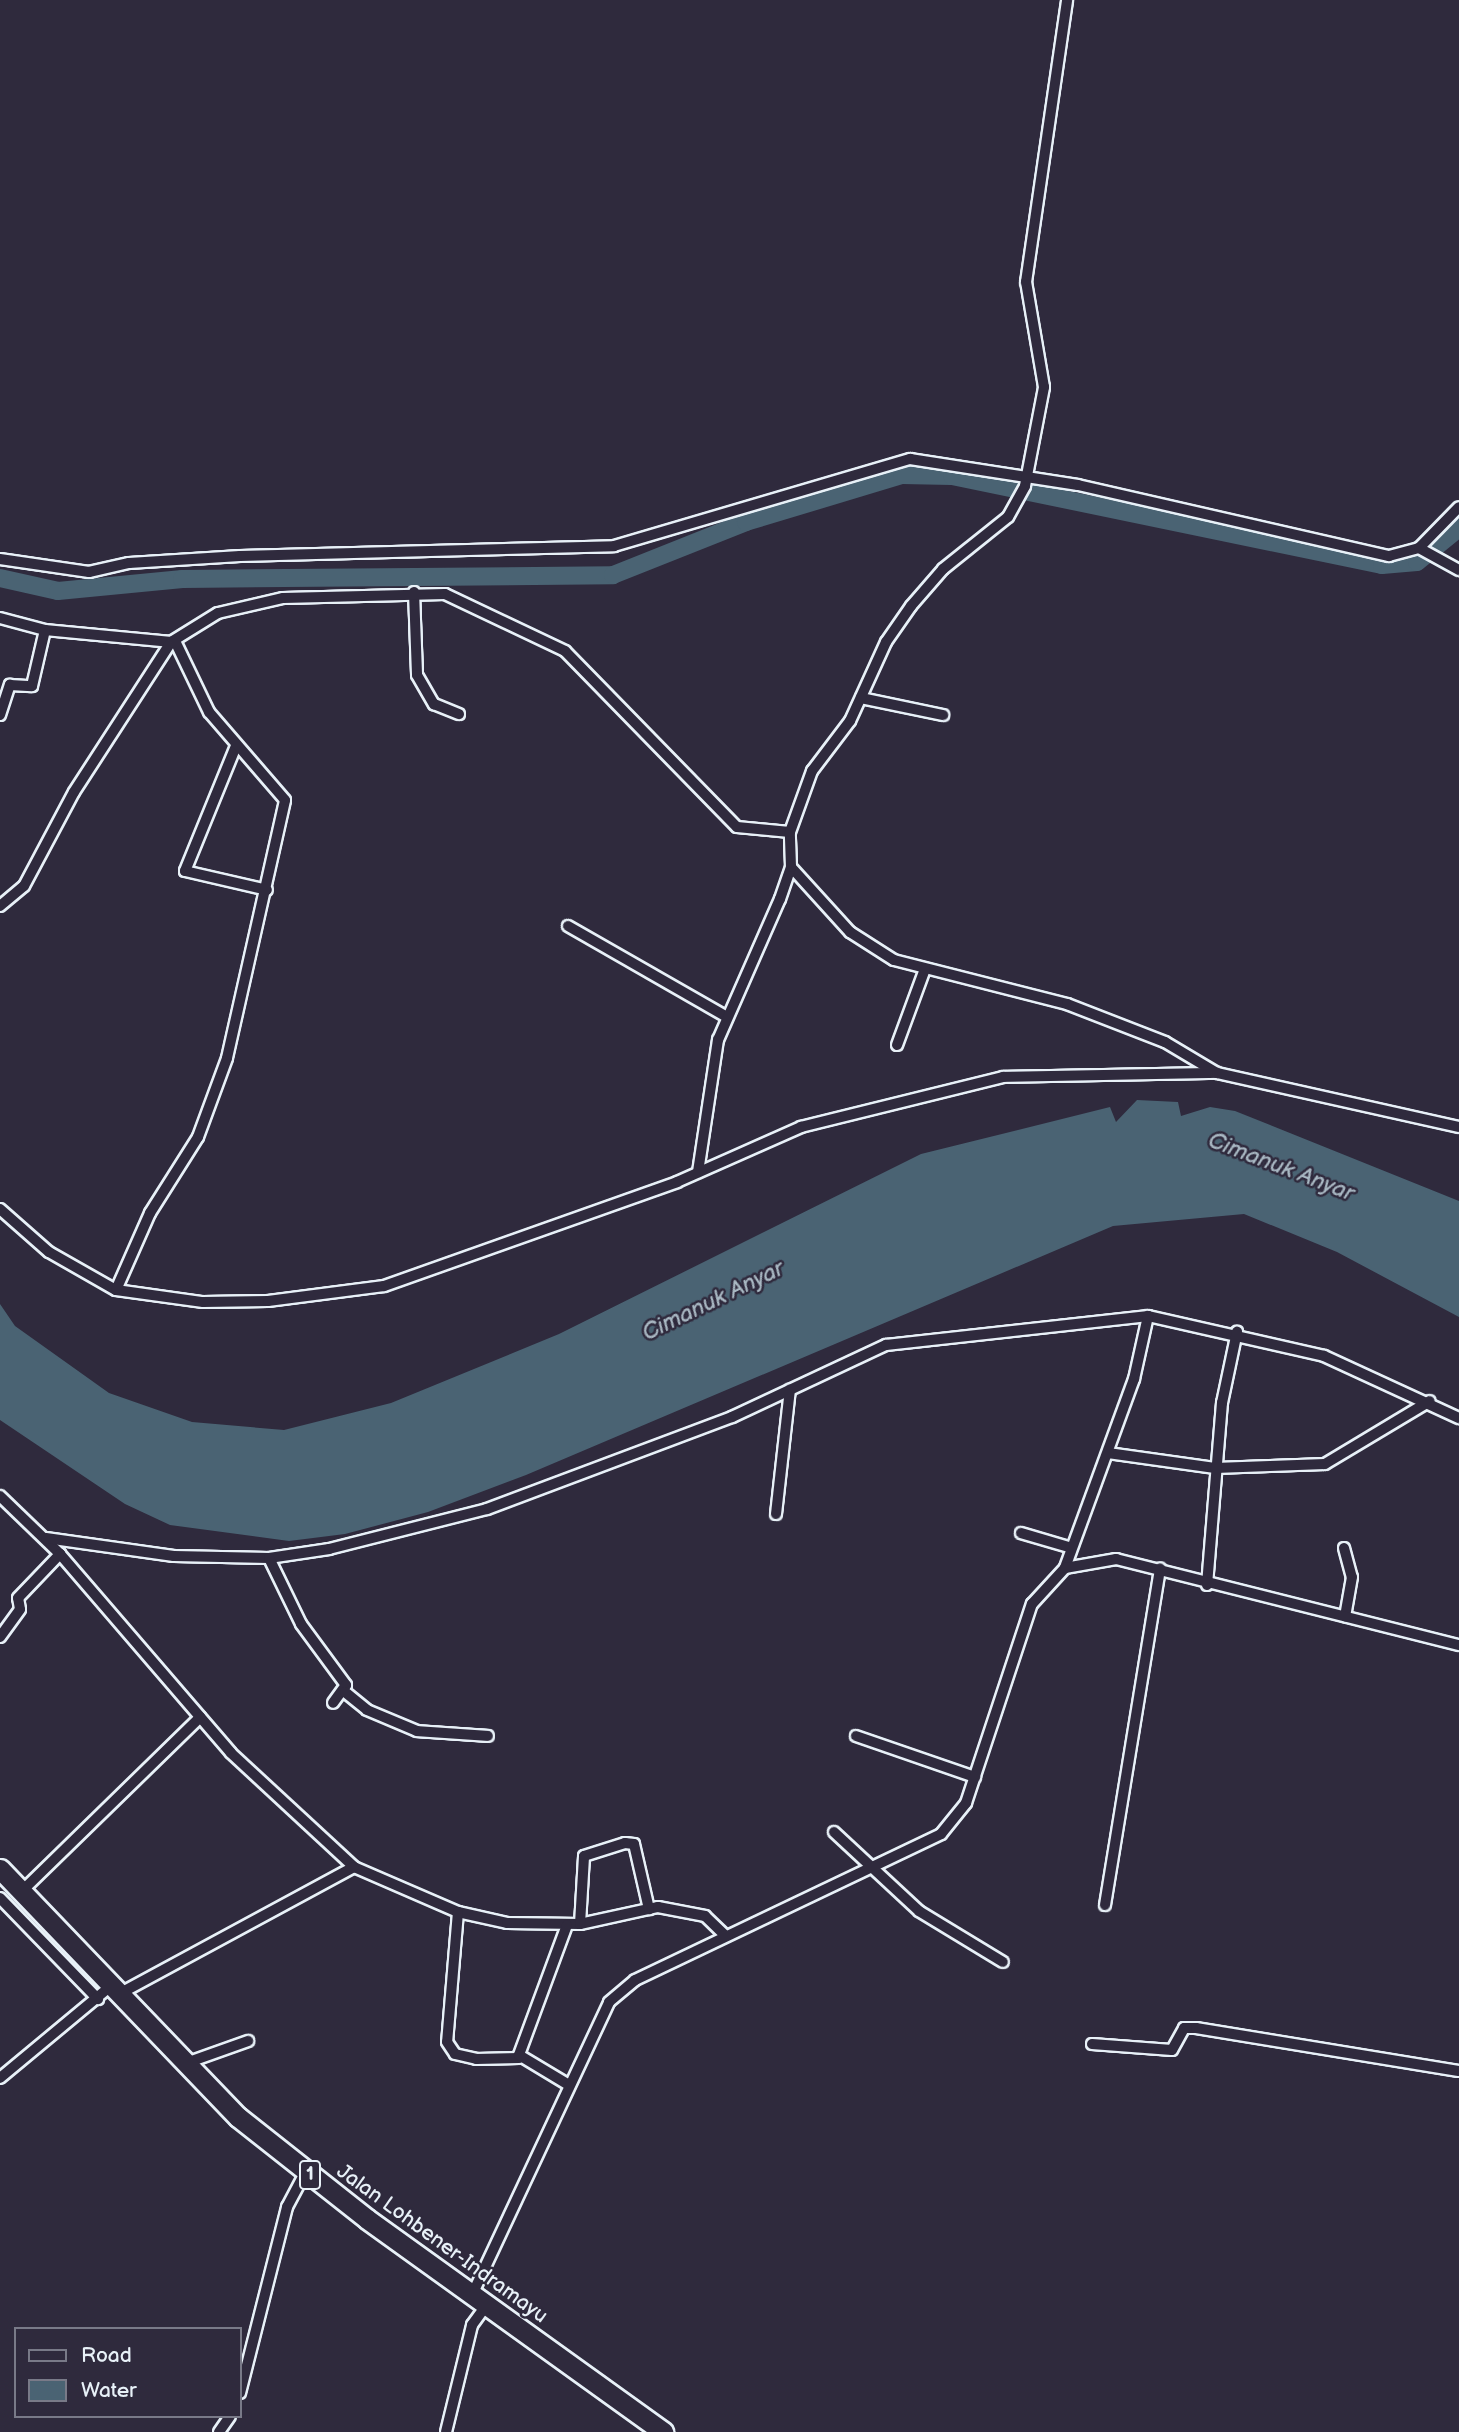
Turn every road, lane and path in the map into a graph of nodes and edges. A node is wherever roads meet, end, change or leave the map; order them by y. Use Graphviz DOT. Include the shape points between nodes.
graph roads {
  1 [pos="1067,0"];
  2 [pos="1026,482"];
  3 [pos="1459,507"];
  4 [pos="1424,554"];
  5 [pos="0,559"];
  6 [pos="1459,569"];
  7 [pos="414,592"];
  8 [pos="0,619"];
  9 [pos="45,630"];
  10 [pos="173,641"];
  11 [pos="861,698"];
  12 [pos="459,714"];
  13 [pos="0,715"];
  14 [pos="943,715"];
  15 [pos="236,746"];
  16 [pos="790,832"];
  17 [pos="791,867"];
  18 [pos="267,890"];
  19 [pos="0,906"];
  20 [pos="568,926"];
  21 [pos="925,969"];
  22 [pos="727,1017"];
  23 [pos="897,1045"];
  24 [pos="1217,1073"];
  25 [pos="1459,1127"];
  26 [pos="698,1172"];
  27 [pos="0,1209"];
  28 [pos="116,1290"];
  29 [pos="1148,1316"];
  30 [pos="1237,1332"];
  31 [pos="790,1390"];
  32 [pos="1430,1401"];
  33 [pos="1459,1418"];
  34 [pos="1108,1453"];
  35 [pos="1215,1468"];
  36 [pos="0,1496"];
  37 [pos="776,1514"];
  38 [pos="1021,1533"];
  39 [pos="46,1538"];
  40 [pos="1069,1548"];
  41 [pos="1344,1548"];
  42 [pos="60,1554"];
  43 [pos="269,1558"];
  44 [pos="1065,1568"];
  45 [pos="1159,1575"];
  46 [pos="1207,1585"];
  47 [pos="1345,1616"];
  48 [pos="0,1637"];
  49 [pos="1459,1645"];
  50 [pos="345,1692"];
  51 [pos="333,1703"];
  52 [pos="200,1717"];
  53 [pos="856,1736"];
  54 [pos="488,1737"];
  55 [pos="975,1777"];
  56 [pos="834,1832"];
  57 [pos="354,1867"];
  58 [pos="871,1869"];
  59 [pos="0,1870"];
  60 [pos="22,1891"];
  61 [pos="0,1898"];
  62 [pos="1105,1905"];
  63 [pos="649,1909"];
  64 [pos="458,1912"];
  65 [pos="580,1924"];
  66 [pos="567,1925"];
  67 [pos="726,1936"];
  68 [pos="1003,1962"];
  69 [pos="107,1994"];
  70 [pos="248,2041"];
  71 [pos="1092,2044"];
  72 [pos="519,2058"];
  73 [pos="186,2063"];
  74 [pos="1459,2071"];
  75 [pos="0,2078"];
  76 [pos="569,2085"];
  77 [pos="300,2179"];
  78 [pos="479,2308"];
  79 [pos="242,2386"];
  80 [pos="446,2432"];
  81 [pos="663,2432"];
  1 -- 2 [label="street" via="1026,282 1044,377"];
  2 -- 4 [label="street" via="1389,556"];
  2 -- 5 [label="street" via="910,459 644,541 594,548 240,556 129,563 89,572"];
  2 -- 11 [label="street" via="1019,502 911,606 886,642"];
  3 -- 4 [label="street"];
  4 -- 6 [label="street"];
  7 -- 10 [label="street" via="242,605"];
  7 -- 12 [label="street" via="417,675 434,704"];
  7 -- 16 [label="street" via="445,594 556,644 729,821 752,831"];
  8 -- 9 [label="street"];
  9 -- 10 [label="street"];
  9 -- 13 [label="street" via="32,686 10,685"];
  10 -- 15 [label="street" via="209,712"];
  10 -- 19 [label="street" via="74,792 24,887"];
  11 -- 14 [label="street"];
  11 -- 16 [label="street" via="812,771"];
  15 -- 18 [label="street" via="284,794"];
  15 -- 18 [label="street" via="185,871"];
  16 -- 17 [label="street"];
  17 -- 21 [label="street" via="867,946"];
  17 -- 22 [label="street"];
  18 -- 28 [label="street" via="227,1058 198,1137 150,1213"];
  20 -- 22 [label="street"];
  21 -- 23 [label="street"];
  21 -- 24 [label="street" via="1097,1014 1165,1041"];
  22 -- 26 [label="street" via="702,1118"];
  24 -- 25 [label="street"];
  24 -- 26 [label="street" via="1003,1077 801,1127"];
  26 -- 28 [label="street" via="384,1286 203,1302"];
  27 -- 28 [label="street" via="50,1252"];
  29 -- 30 [label="street"];
  29 -- 31 [label="street" via="886,1345"];
  29 -- 34 [label="street"];
  30 -- 32 [label="street" via="1363,1369"];
  30 -- 35 [label="street"];
  31 -- 37 [label="street"];
  31 -- 43 [label="street" via="487,1509 398,1535"];
  32 -- 33 [label="street"];
  32 -- 35 [label="street" via="1325,1464"];
  34 -- 35 [label="street"];
  34 -- 40 [label="street"];
  35 -- 46 [label="street"];
  36 -- 39 [label="street"];
  38 -- 40 [label="street"];
  39 -- 42 [label="street"];
  39 -- 43 [label="street" via="151,1555"];
  40 -- 44 [label="street"];
  41 -- 47 [label="street" via="1352,1577"];
  42 -- 48 [label="street" via="18,1598 20,1609"];
  42 -- 52 [label="street"];
  43 -- 50 [label="street" via="291,1607"];
  44 -- 45 [label="street" via="1116,1559"];
  44 -- 55 [label="street" via="1032,1604"];
  45 -- 46 [label="street"];
  45 -- 62 [label="street"];
  46 -- 47 [label="street"];
  47 -- 49 [label="street"];
  50 -- 51 [label="street"];
  50 -- 54 [label="street" via="367,1710 418,1731"];
  52 -- 57 [label="street"];
  52 -- 60 [label="street"];
  53 -- 55 [label="street"];
  55 -- 58 [label="street" via="966,1803 941,1834"];
  56 -- 58 [label="street"];
  57 -- 64 [label="street"];
  57 -- 69 [label="street"];
  58 -- 67 [label="street"];
  58 -- 68 [label="street" via="919,1910"];
  59 -- 60 [label="highway, Jalan Lohbener-Indramayu / 1"];
  60 -- 69 [label="highway, Jalan Lohbener-Indramayu / 1"];
  61 -- 69 [label="street"];
  63 -- 65 [label="street"];
  63 -- 65 [label="street" via="629,1842 584,1856"];
  63 -- 67 [label="street" via="705,1916"];
  64 -- 66 [label="street" via="530,1926"];
  64 -- 72 [label="street" via="447,2042 455,2053 476,2059"];
  65 -- 66 [label="street"];
  66 -- 72 [label="street"];
  67 -- 76 [label="street" via="617,1993"];
  69 -- 73 [label="highway, Jalan Lohbener-Indramayu / 1"];
  69 -- 75 [label="street"];
  70 -- 73 [label="street"];
  71 -- 74 [label="street" via="1172,2050 1187,2027"];
  72 -- 76 [label="street"];
  73 -- 77 [label="highway, Jalan Lohbener-Indramayu / 1"];
  76 -- 78 [label="street"];
  77 -- 78 [label="highway, Jalan Lohbener-Indramayu / 1"];
  77 -- 79 [label="street"];
  78 -- 80 [label="street"];
  78 -- 81 [label="highway, Jalan Lohbener-Indramayu / 1"];
}
